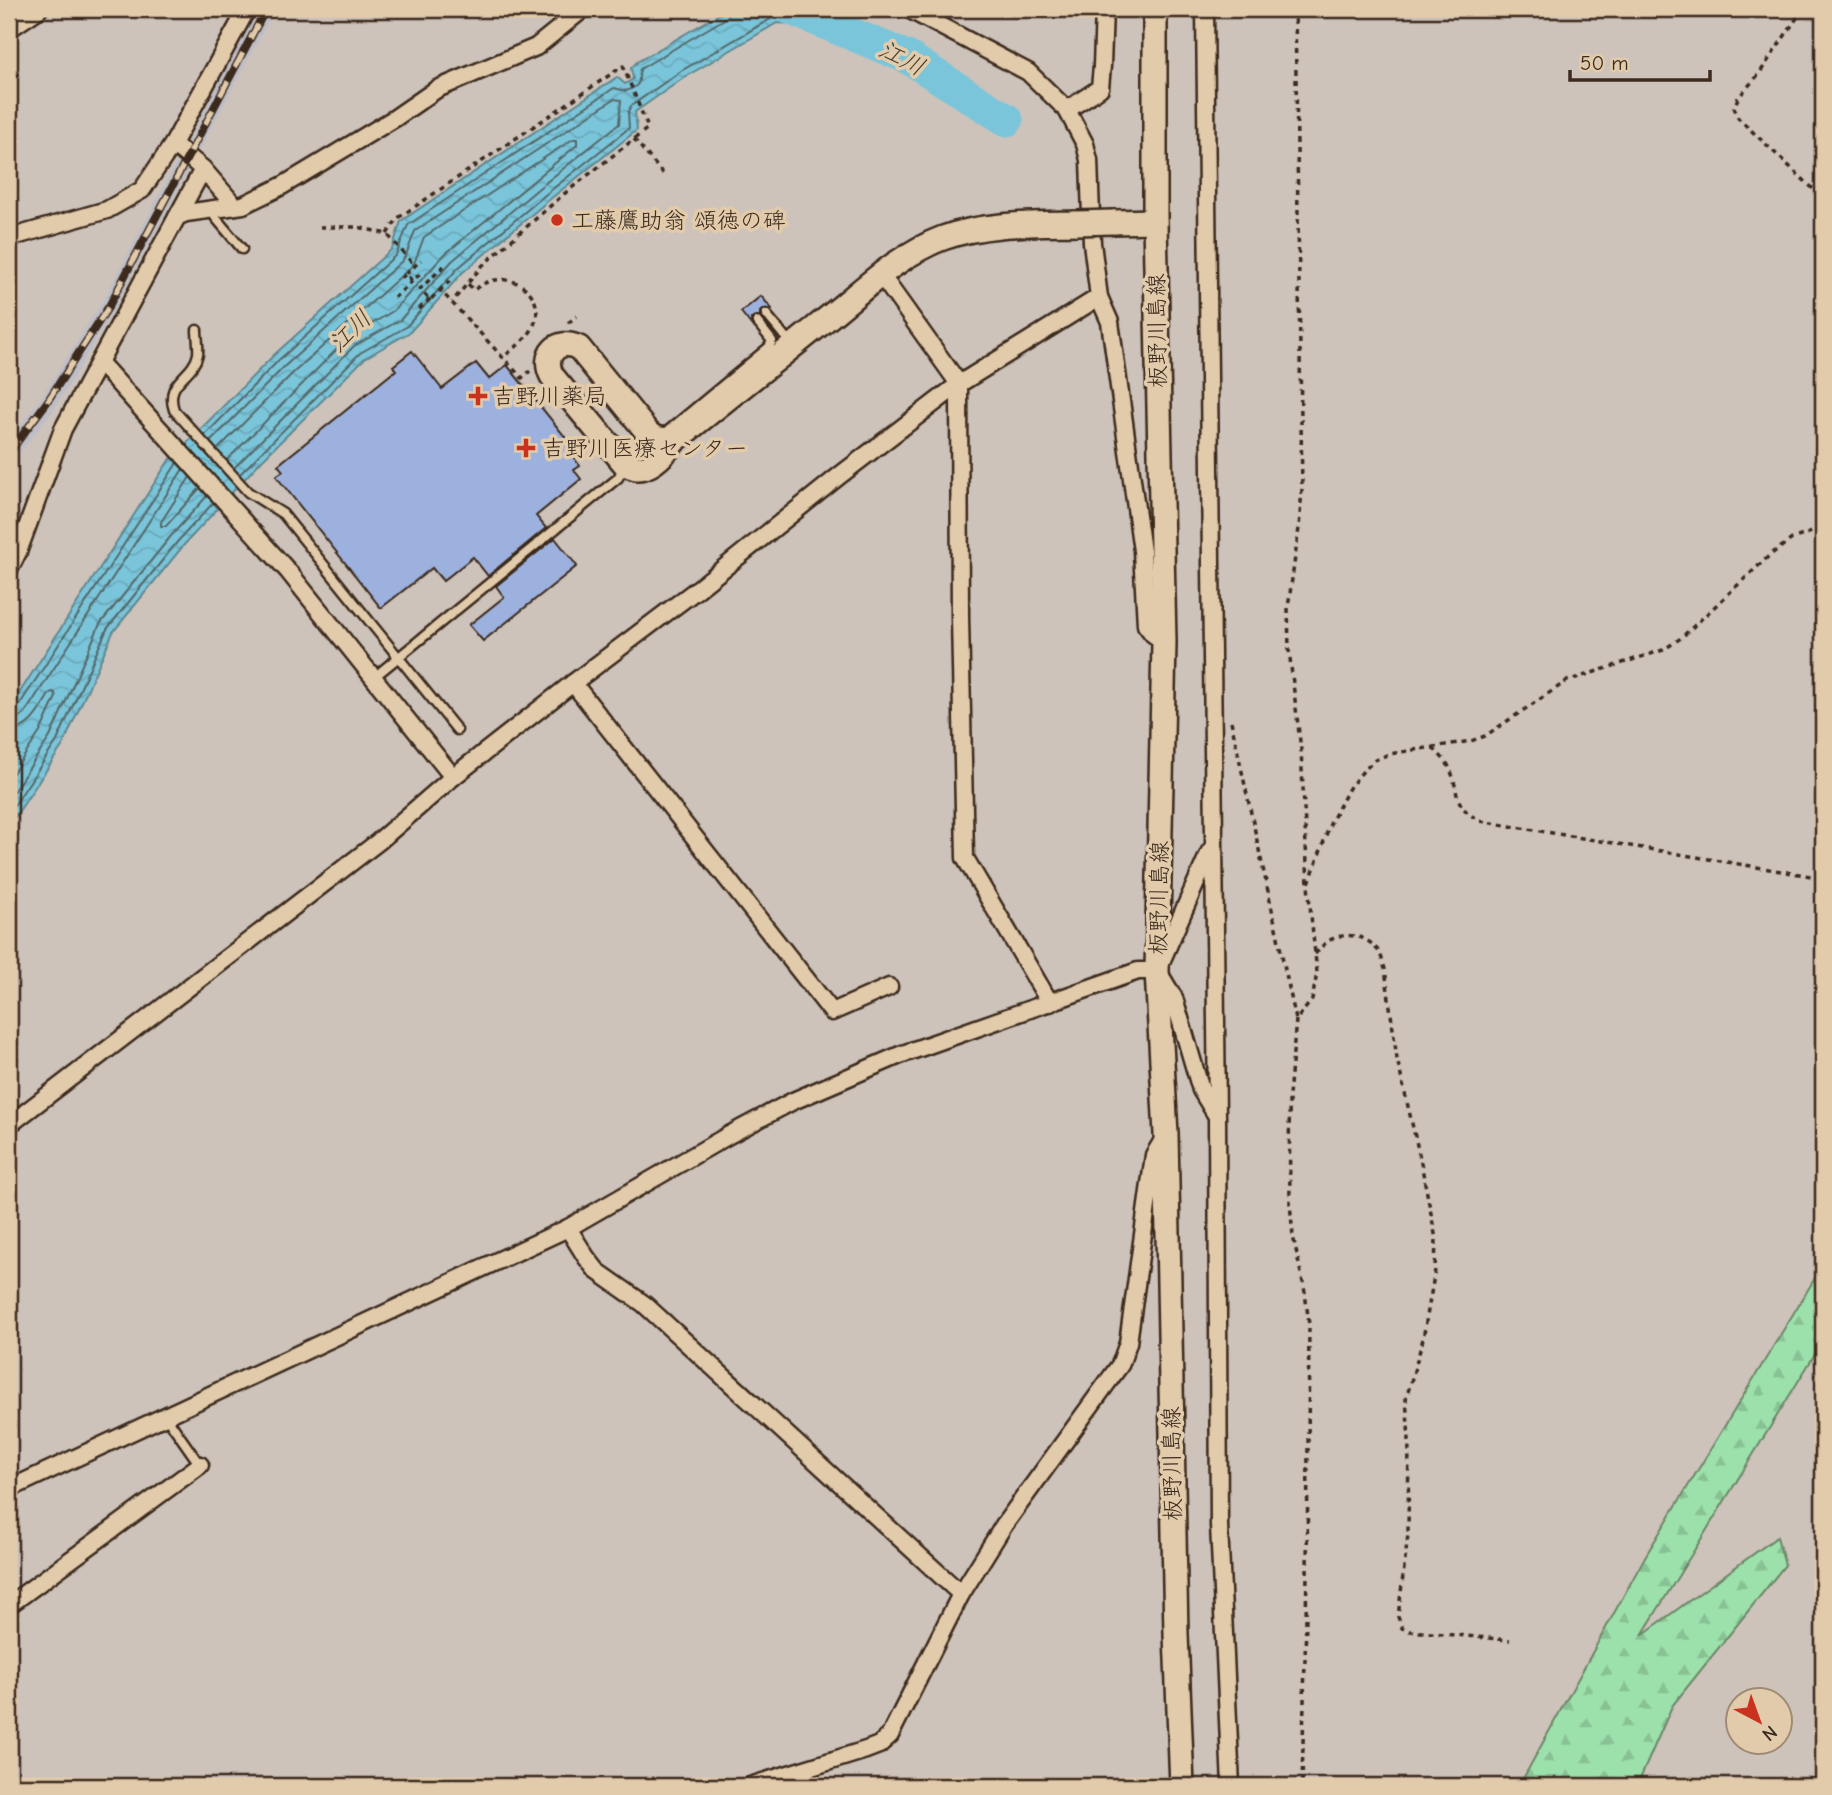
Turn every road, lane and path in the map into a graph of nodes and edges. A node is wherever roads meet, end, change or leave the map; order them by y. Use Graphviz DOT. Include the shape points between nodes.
graph roads {
  1 [pos="39,9"];
  2 [pos="247,9"];
  3 [pos="583,9"];
  4 [pos="908,9"];
  5 [pos="1104,9"];
  6 [pos="1155,9"];
  7 [pos="1205,9"];
  8 [pos="1294,9"];
  9 [pos="1803,9"];
  10 [pos="9,29"];
  11 [pos="1067,110"];
  12 [pos="634,139"];
  13 [pos="173,144"];
  14 [pos="203,169"];
  15 [pos="664,175"];
  16 [pos="1823,198"];
  17 [pos="235,206"];
  18 [pos="212,208"];
  19 [pos="177,217"];
  20 [pos="1155,220"];
  21 [pos="320,227"];
  22 [pos="387,234"];
  23 [pos="9,238"];
  24 [pos="242,249"];
  25 [pos="421,260"];
  26 [pos="414,265"];
  27 [pos="444,266"];
  28 [pos="421,273"];
  29 [pos="406,274"];
  30 [pos="881,275"];
  31 [pos="401,278"];
  32 [pos="417,278"];
  33 [pos="451,280"];
  34 [pos="413,282"];
  35 [pos="468,284"];
  36 [pos="419,289"];
  37 [pos="440,290"];
  38 [pos="1098,297"];
  39 [pos="394,298"];
  40 [pos="430,300"];
  41 [pos="452,302"];
  42 [pos="419,309"];
  43 [pos="766,314"];
  44 [pos="757,322"];
  45 [pos="197,330"];
  46 [pos="792,346"];
  47 [pos="502,358"];
  48 [pos="99,362"];
  49 [pos="532,369"];
  50 [pos="959,384"];
  51 [pos="666,440"];
  52 [pos="625,464"];
  53 [pos="1823,528"];
  54 [pos="9,570"];
  55 [pos="1164,642"];
  56 [pos="399,657"];
  57 [pos="373,678"];
  58 [pos="573,683"];
  59 [pos="1212,696"];
  60 [pos="457,730"];
  61 [pos="1433,748"];
  62 [pos="453,777"];
  63 [pos="1213,845"];
  64 [pos="1823,878"];
  65 [pos="1308,886"];
  66 [pos="1315,954"];
  67 [pos="1157,971"];
  68 [pos="889,987"];
  69 [pos="1050,1003"];
  70 [pos="1296,1020"];
  71 [pos="1217,1116"];
  72 [pos="9,1125"];
  73 [pos="1166,1135"];
  74 [pos="568,1228"];
  75 [pos="165,1415"];
  76 [pos="200,1465"];
  77 [pos="9,1489"];
  78 [pos="961,1594"];
  79 [pos="9,1605"];
  80 [pos="1510,1640"];
  81 [pos="750,1786"];
  82 [pos="1182,1786"];
  83 [pos="1231,1786"];
  84 [pos="1302,1786"];
  1 -- 10 [label="street"];
  2 -- 13 [label="street"];
  3 -- 17 [label="street" via="537,47 437,89 282,186"];
  4 -- 11 [label="street" via="1028,72"];
  5 -- 11 [label="street" via="1100,88"];
  6 -- 20 [label="main road, 板野川島線"];
  7 -- 59 [label="street"];
  8 -- 65 [label="path" via="1302,489 1288,608"];
  9 -- 16 [label="path" via="1734,107 1738,118"];
  11 -- 38 [label="street" via="1089,160"];
  12 -- 15 [label="path"];
  12 -- 22 [label="path" via="648,128 622,66 397,218"];
  12 -- 35 [label="path" via="564,194 483,265"];
  13 -- 14 [label="street"];
  13 -- 23 [label="street" via="142,190 130,197 107,210"];
  14 -- 17 [label="street"];
  14 -- 19 [label="street"];
  17 -- 18 [label="street"];
  18 -- 19 [label="street"];
  18 -- 24 [label="lane"];
  19 -- 48 [label="street"];
  20 -- 30 [label="main road, bridge" via="1013,225 969,232 922,247"];
  20 -- 55 [label="main road, 板野川島線"];
  21 -- 22 [label="path" via="358,227"];
  22 -- 26 [label="path"];
  25 -- 26 [label="path"];
  26 -- 29 [label="path"];
  27 -- 36 [label="path"];
  28 -- 32 [label="path"];
  29 -- 31 [label="path"];
  29 -- 34 [label="path"];
  30 -- 46 [label="main road"];
  30 -- 50 [label="street"];
  32 -- 34 [label="path"];
  32 -- 36 [label="path"];
  33 -- 37 [label="path"];
  34 -- 39 [label="path"];
  35 -- 41 [label="path"];
  35 -- 47 [label="path" via="474,290 487,281 505,279 516,281 531,295 536,309 533,327"];
  36 -- 40 [label="path"];
  37 -- 40 [label="path"];
  37 -- 41 [label="path"];
  38 -- 50 [label="street"];
  38 -- 55 [label="street" via="1110,322 1142,551 1146,625"];
  40 -- 42 [label="path"];
  41 -- 47 [label="path"];
  43 -- 46 [label="lane"];
  44 -- 51 [label="lane" via="772,341 769,347"];
  45 -- 56 [label="lane" via="198,354 172,390 174,410 248,492 283,514"];
  46 -- 51 [label="main road"];
  47 -- 49 [label="path" via="522,378"];
  48 -- 54 [label="street" via="62,429"];
  48 -- 57 [label="street" via="288,571"];
  50 -- 58 [label="street"];
  50 -- 69 [label="street" via="965,858"];
  51 -- 52 [label="main road" via="667,451 647,467"];
  51 -- 52 [label="main road" via="648,433 579,348 564,344 554,349 548,359 552,376"];
  52 -- 56 [label="lane" via="618,478"];
  53 -- 61 [label="path" via="1792,539 1770,555 1663,650 1567,681 1485,736"];
  55 -- 67 [label="main road, 板野川島線"];
  56 -- 57 [label="lane"];
  56 -- 60 [label="lane"];
  57 -- 62 [label="street"];
  58 -- 62 [label="street"];
  58 -- 68 [label="street" via="832,1012"];
  59 -- 63 [label="street"];
  59 -- 70 [label="path" via="1227,699"];
  61 -- 64 [label="path" via="1448,764 1460,804 1480,821"];
  61 -- 65 [label="path" via="1389,754 1363,771 1330,824"];
  62 -- 72 [label="street" via="378,842"];
  63 -- 67 [label="street"];
  63 -- 71 [label="street"];
  65 -- 66 [label="path"];
  66 -- 70 [label="path" via="1312,1000"];
  66 -- 80 [label="path" via="1326,942 1348,935 1361,937 1381,954 1397,1059 1436,1239 1423,1339 1406,1399 1408,1535 1398,1618 1410,1632"];
  67 -- 69 [label="street" via="1138,971"];
  67 -- 71 [label="street" via="1174,998 1201,1090"];
  67 -- 73 [label="main road, 板野川島線"];
  69 -- 74 [label="street" via="900,1055 793,1101"];
  70 -- 84 [label="path" via="1289,1096 1290,1203 1309,1325"];
  71 -- 83 [label="street" via="1219,1525"];
  73 -- 78 [label="street" via="1154,1155 1128,1343 1120,1365 1004,1525"];
  73 -- 82 [label="main road, 板野川島線"];
  74 -- 75 [label="street"];
  74 -- 78 [label="street" via="597,1270 644,1304"];
  75 -- 76 [label="lane"];
  75 -- 77 [label="street"];
  76 -- 79 [label="street"];
  78 -- 81 [label="street" via="890,1735 866,1751"];
}
